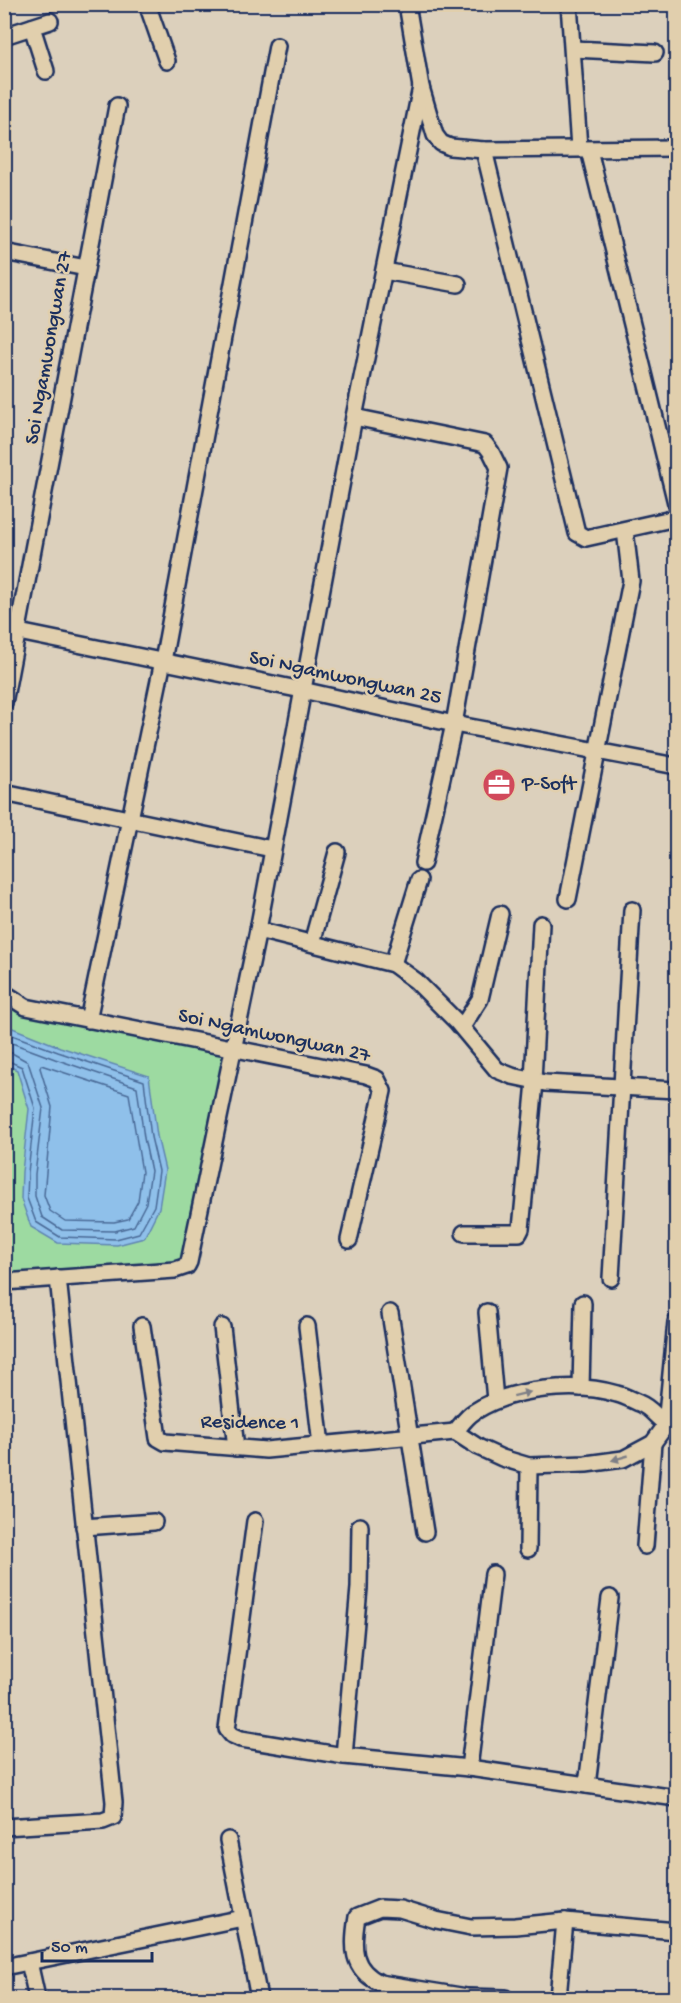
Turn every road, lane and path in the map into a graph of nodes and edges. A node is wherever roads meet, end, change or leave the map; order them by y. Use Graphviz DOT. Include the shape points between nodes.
graph roads {
  1 [pos="147,4"];
  2 [pos="407,4"];
  3 [pos="569,4"];
  4 [pos="50,21"];
  5 [pos="32,27"];
  6 [pos="4,36"];
  7 [pos="277,46"];
  8 [pos="573,49"];
  9 [pos="655,53"];
  10 [pos="167,61"];
  11 [pos="46,71"];
  12 [pos="421,87"];
  13 [pos="117,106"];
  14 [pos="676,148"];
  15 [pos="584,149"];
  16 [pos="484,150"];
  17 [pos="4,252"];
  18 [pos="86,267"];
  19 [pos="384,271"];
  20 [pos="458,284"];
  21 [pos="354,417"];
  22 [pos="676,503"];
  23 [pos="676,518"];
  24 [pos="625,531"];
  25 [pos="12,631"];
  26 [pos="163,661"];
  27 [pos="302,690"];
  28 [pos="4,703"];
  29 [pos="454,724"];
  30 [pos="598,750"];
  31 [pos="676,766"];
  32 [pos="4,793"];
  33 [pos="129,819"];
  34 [pos="272,849"];
  35 [pos="337,852"];
  36 [pos="423,863"];
  37 [pos="419,880"];
  38 [pos="568,899"];
  39 [pos="632,910"];
  40 [pos="500,914"];
  41 [pos="541,924"];
  42 [pos="258,930"];
  43 [pos="312,944"];
  44 [pos="393,964"];
  45 [pos="4,993"];
  46 [pos="88,1020"];
  47 [pos="462,1027"];
  48 [pos="232,1050"];
  49 [pos="534,1081"];
  50 [pos="622,1088"];
  51 [pos="676,1090"];
  52 [pos="464,1233"];
  53 [pos="349,1240"];
  54 [pos="58,1278"];
  55 [pos="610,1278"];
  56 [pos="4,1282"];
  57 [pos="583,1303"];
  58 [pos="487,1312"];
  59 [pos="390,1313"];
  60 [pos="676,1322"];
  61 [pos="142,1326"];
  62 [pos="307,1326"];
  63 [pos="222,1327"];
  64 [pos="581,1388"];
  65 [pos="495,1401"];
  66 [pos="671,1426"];
  67 [pos="455,1432"];
  68 [pos="410,1436"];
  69 [pos="653,1443"];
  70 [pos="321,1445"];
  71 [pos="236,1448"];
  72 [pos="529,1466"];
  73 [pos="255,1521"];
  74 [pos="154,1522"];
  75 [pos="360,1526"];
  76 [pos="84,1527"];
  77 [pos="425,1532"];
  78 [pos="645,1546"];
  79 [pos="528,1549"];
  80 [pos="493,1574"];
  81 [pos="610,1598"];
  82 [pos="344,1756"];
  83 [pos="469,1768"];
  84 [pos="587,1785"];
  85 [pos="676,1798"];
  86 [pos="4,1827"];
  87 [pos="228,1840"];
  88 [pos="243,1918"];
  89 [pos="565,1921"];
  90 [pos="676,1931"];
  91 [pos="29,1962"];
  92 [pos="4,1967"];
  93 [pos="37,1998"];
  94 [pos="259,1998"];
  95 [pos="505,1998"];
  96 [pos="558,1998"];
  1 -- 10 [label="street"];
  2 -- 12 [label="street"];
  3 -- 8 [label="street"];
  4 -- 5 [label="street"];
  5 -- 6 [label="street"];
  5 -- 11 [label="street"];
  7 -- 26 [label="street"];
  8 -- 9 [label="street"];
  8 -- 15 [label="street"];
  12 -- 16 [label="street" via="441,143"];
  12 -- 19 [label="street"];
  13 -- 18 [label="street, Soi Ngamwongwan 27"];
  14 -- 15 [label="street"];
  15 -- 16 [label="street"];
  15 -- 22 [label="street"];
  16 -- 24 [label="street" via="577,533 586,538"];
  17 -- 18 [label="street"];
  18 -- 25 [label="street, Soi Ngamwongwan 27"];
  19 -- 20 [label="street"];
  19 -- 21 [label="street"];
  21 -- 27 [label="street"];
  21 -- 29 [label="street" via="485,444 499,468"];
  23 -- 24 [label="street"];
  24 -- 30 [label="street" via="631,580"];
  25 -- 26 [label="street, Soi Ngamwongwan 25"];
  25 -- 28 [label="street, Soi Ngamwongwan 27"];
  26 -- 27 [label="street, Soi Ngamwongwan 25"];
  26 -- 33 [label="street"];
  27 -- 29 [label="street, Soi Ngamwongwan 25"];
  27 -- 34 [label="street"];
  29 -- 30 [label="street, Soi Ngamwongwan 25"];
  29 -- 36 [label="street"];
  30 -- 31 [label="street, Soi Ngamwongwan 25"];
  30 -- 38 [label="street"];
  32 -- 33 [label="street"];
  33 -- 34 [label="street"];
  33 -- 46 [label="street"];
  34 -- 42 [label="street"];
  35 -- 43 [label="street"];
  37 -- 44 [label="street"];
  39 -- 50 [label="street"];
  40 -- 47 [label="street" via="480,999"];
  41 -- 49 [label="street"];
  42 -- 43 [label="street"];
  42 -- 48 [label="street"];
  43 -- 44 [label="street"];
  44 -- 47 [label="street"];
  45 -- 46 [label="street, Soi Ngamwongwan 27" via="26,1007"];
  46 -- 48 [label="street, Soi Ngamwongwan 27"];
  47 -- 49 [label="street" via="498,1070"];
  48 -- 53 [label="street, Soi Ngamwongwan 27" via="377,1079 382,1091"];
  48 -- 54 [label="street" via="187,1266"];
  49 -- 50 [label="street"];
  49 -- 52 [label="street" via="521,1229 510,1234"];
  50 -- 51 [label="street"];
  50 -- 55 [label="street"];
  54 -- 56 [label="street"];
  54 -- 76 [label="street"];
  57 -- 64 [label="street"];
  58 -- 65 [label="street"];
  59 -- 68 [label="street"];
  60 -- 66 [label="street"];
  61 -- 71 [label="street, Residence 1" via="158,1438 168,1443"];
  62 -- 70 [label="street"];
  63 -- 71 [label="street"];
  65 -- 64 [label="street, one-way" via="538,1390"];
  64 -- 66 [label="street" via="616,1394 646,1406"];
  65 -- 67 [label="street" via="472,1412"];
  66 -- 69 [label="street"];
  67 -- 68 [label="street, Residence 1"];
  67 -- 72 [label="street" via="502,1458"];
  68 -- 70 [label="street, Residence 1"];
  68 -- 77 [label="street"];
  69 -- 72 [label="street, one-way" via="622,1458"];
  69 -- 78 [label="street"];
  70 -- 71 [label="street, Residence 1" via="266,1450"];
  72 -- 79 [label="street"];
  73 -- 82 [label="street" via="227,1729 241,1739"];
  74 -- 76 [label="street"];
  75 -- 82 [label="street" via="358,1599"];
  76 -- 86 [label="street" via="113,1817 103,1821"];
  80 -- 83 [label="street"];
  81 -- 84 [label="street"];
  82 -- 83 [label="street"];
  83 -- 84 [label="street"];
  84 -- 85 [label="street"];
  87 -- 88 [label="street"];
  88 -- 91 [label="street"];
  88 -- 94 [label="street"];
  89 -- 90 [label="street"];
  89 -- 95 [label="street" via="471,1927 400,1909 380,1908 357,1917 354,1952 361,1970 369,1977 380,1983 467,1997"];
  89 -- 96 [label="street"];
  91 -- 92 [label="street"];
  91 -- 93 [label="street"];
}
